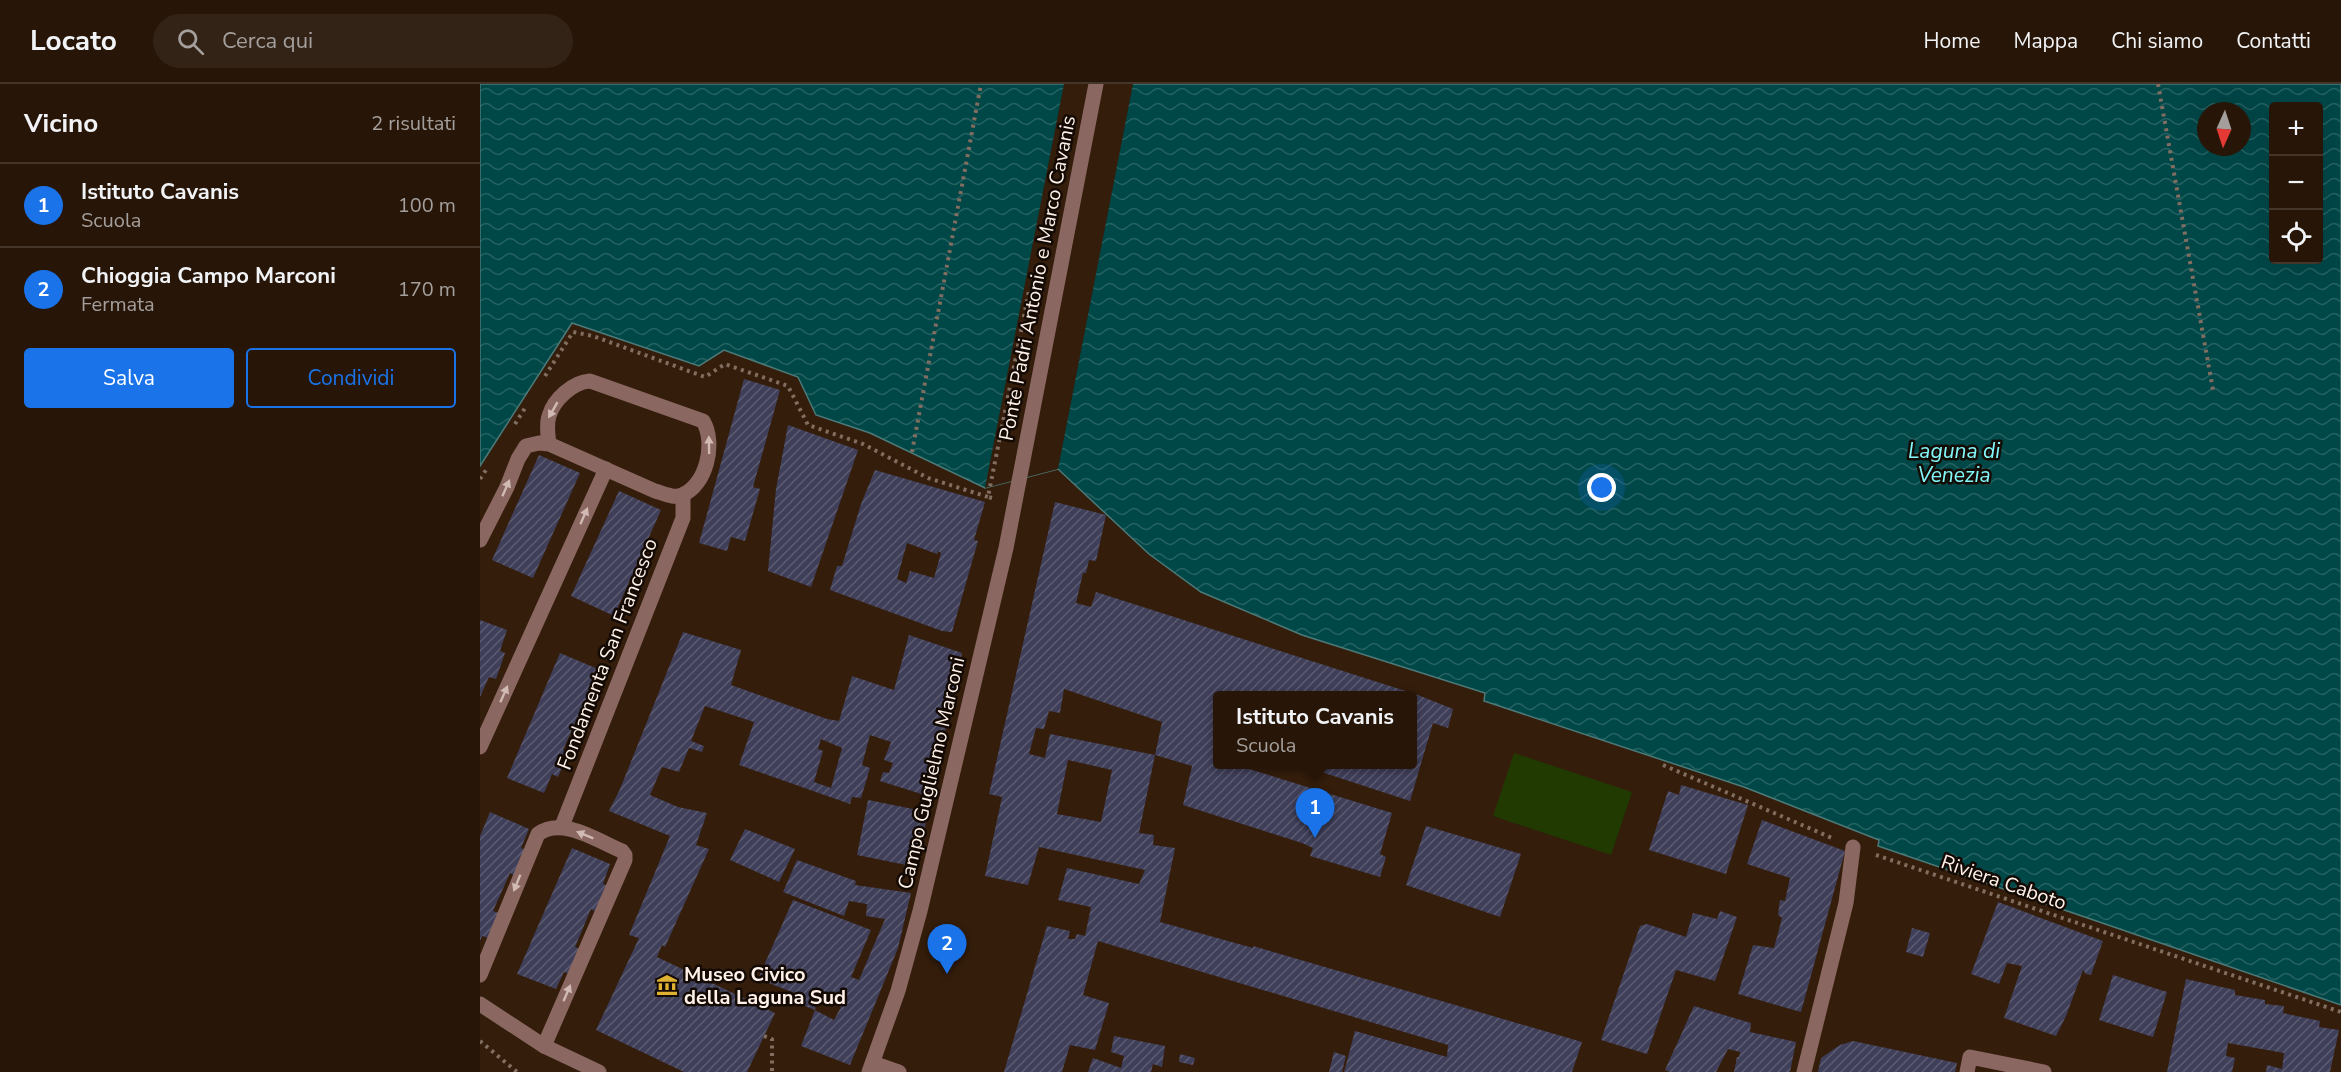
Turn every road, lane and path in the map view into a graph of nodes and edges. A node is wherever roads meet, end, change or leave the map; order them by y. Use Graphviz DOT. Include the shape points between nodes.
graph roads {
  1 [pos="981,84"];
  2 [pos="1096,84"];
  3 [pos="2158,84"];
  4 [pos="541,383"];
  5 [pos="2213,390"];
  6 [pos="528,403"];
  7 [pos="549,444"];
  8 [pos="526,446"];
  9 [pos="912,452"];
  10 [pos="606,469"];
  11 [pos="1019,479"];
  12 [pos="683,495"];
  13 [pos="988,497"];
  14 [pos="480,540"];
  15 [pos="480,747"];
  16 [pos="1663,765"];
  17 [pos="562,826"];
  18 [pos="1853,847"];
  19 [pos="480,975"];
  20 [pos="480,1004"];
  21 [pos="2341,1012"];
  22 [pos="764,1036"];
  23 [pos="480,1041"];
  24 [pos="544,1046"];
  25 [pos="871,1067"];
  26 [pos="517,1072"];
  27 [pos="599,1072"];
  28 [pos="772,1072"];
  29 [pos="899,1072"];
  30 [pos="1804,1072"];
  31 [pos="1967,1072"];
  32 [pos="2044,1072"];
  1 -- 9 [label="path"];
  2 -- 11 [label="street, Ponte Padri Antonio e Marco Cavanis"];
  3 -- 5 [label="path"];
  4 -- 13 [label="path" via="573,332 705,377 725,363 788,386 808,425 863,444 928,478"];
  6 -- 8 [label="path" via="509,434"];
  7 -- 8 [label="street"];
  7 -- 10 [label="street"];
  12 -- 7 [label="street, one-way" via="697,482 710,454 708,429 703,421 601,384 581,382 552,408 547,426"];
  14 -- 8 [label="street, one-way"];
  10 -- 12 [label="street" via="655,491"];
  15 -- 10 [label="street, one-way"];
  11 -- 25 [label="street, Campo Guglielmo Marconi" via="921,911"];
  12 -- 17 [label="street, Fondamenta San Francesco" via="682,518"];
  16 -- 18 [label="path, Riviera Caboto"];
  17 -- 19 [label="street, one-way" via="537,834"];
  24 -- 17 [label="street, one-way" via="625,855"];
  18 -- 21 [label="path, Riviera Caboto"];
  18 -- 30 [label="street" via="1846,903"];
  20 -- 24 [label="street"];
  22 -- 28 [label="path" via="772,1039"];
  23 -- 26 [label="path"];
  24 -- 27 [label="street"];
  25 -- 29 [label="street"];
  31 -- 32 [label="street" via="1970,1057"];
}
